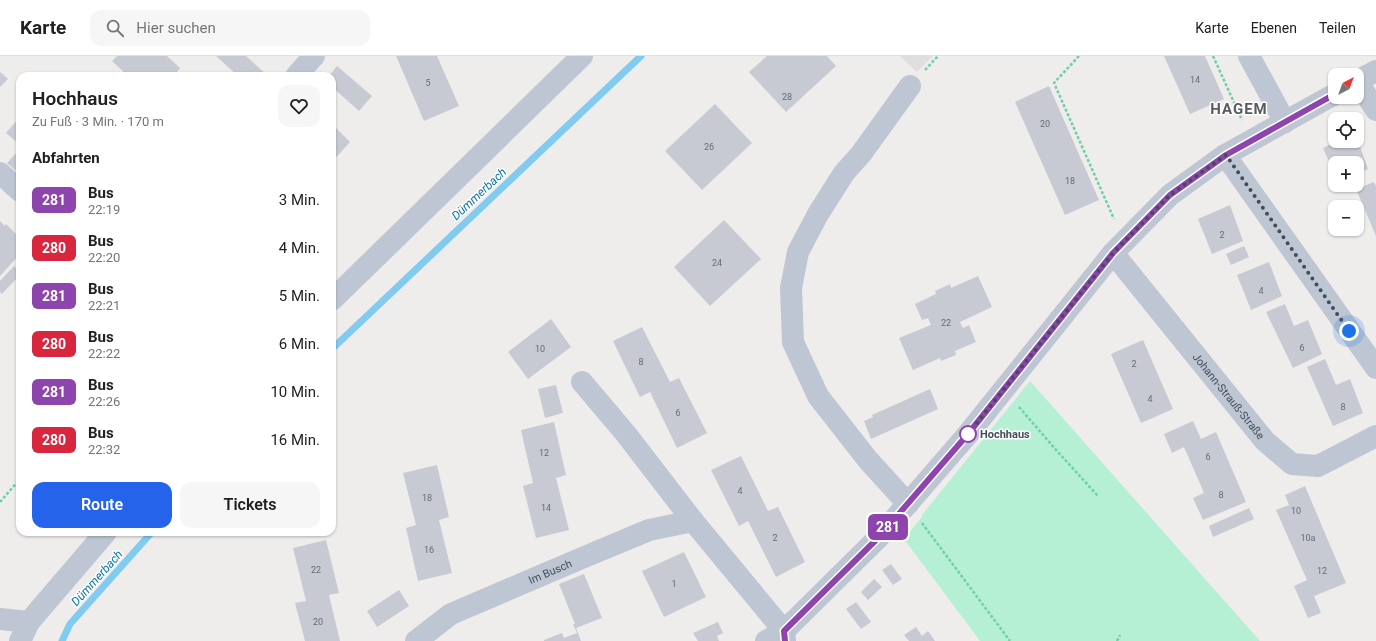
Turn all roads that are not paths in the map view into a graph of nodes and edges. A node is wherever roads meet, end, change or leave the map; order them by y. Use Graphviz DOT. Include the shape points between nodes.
graph roads {
  1 [pos="314,56"];
  2 [pos="582,56"];
  3 [pos="1249,56"];
  4 [pos="1376,71"];
  5 [pos="300,72"];
  6 [pos="1364,77"];
  7 [pos="910,86"];
  8 [pos="1364,92"];
  9 [pos="1328,98"];
  10 [pos="1376,110"];
  11 [pos="1285,122"];
  12 [pos="1226,155"];
  13 [pos="0,173"];
  14 [pos="16,187"];
  15 [pos="1119,247"];
  16 [pos="336,296"];
  17 [pos="1376,368"];
  18 [pos="582,382"];
  19 [pos="1376,436"];
  20 [pos="908,504"];
  21 [pos="693,521"];
  22 [pos="103,536"];
  23 [pos="0,619"];
  24 [pos="24,631"];
  25 [pos="778,638"];
  26 [pos="416,641"];
  1 -- 5 [label="street"];
  2 -- 16 [label="street"];
  3 -- 11 [label="street"];
  4 -- 6 [label="street"];
  7 -- 20 [label="street" via="861,154 844,173 818,214 798,252 791,288 793,342 818,396 868,460"];
  8 -- 10 [label="street"];
  9 -- 11 [label="street"];
  11 -- 12 [label="street"];
  12 -- 15 [label="street" via="1170,195"];
  12 -- 17 [label="street"];
  13 -- 14 [label="street"];
  15 -- 19 [label="street, Johann-Strauß-Straße" via="1265,441 1292,464 1318,466"];
  15 -- 20 [label="street"];
  18 -- 21 [label="street"];
  20 -- 25 [label="street" via="878,538"];
  21 -- 25 [label="street"];
  21 -- 26 [label="street, Im Busch" via="649,530 451,614"];
  22 -- 24 [label="street"];
  23 -- 24 [label="street"];
}
